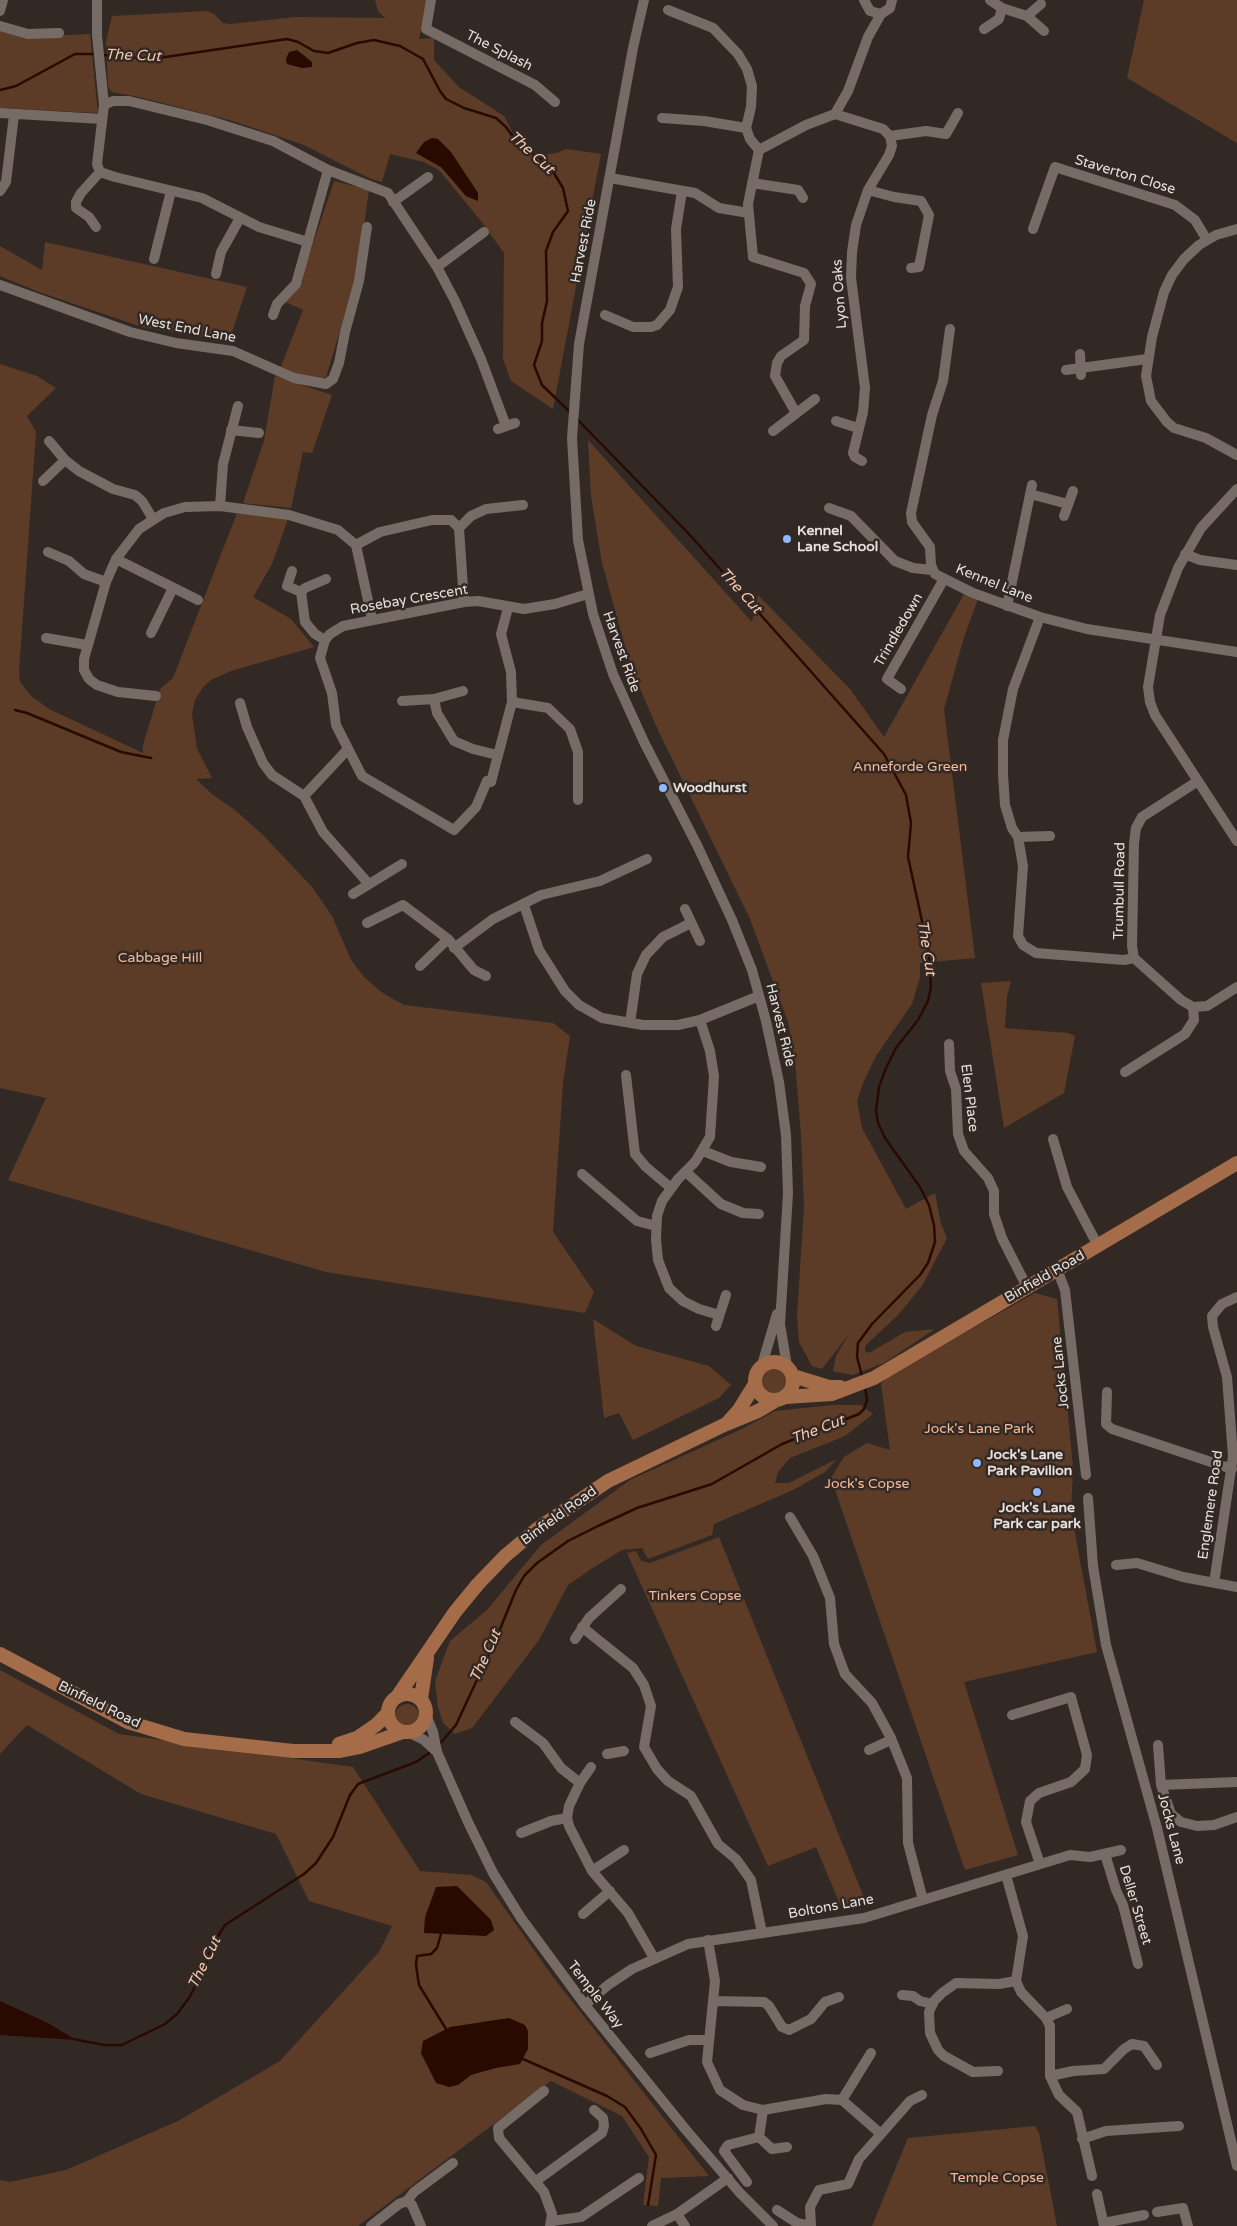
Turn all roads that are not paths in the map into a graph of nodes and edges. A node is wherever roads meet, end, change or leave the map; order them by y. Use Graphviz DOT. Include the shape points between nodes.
graph roads {
  1 [pos="3,0"];
  2 [pos="97,0"];
  3 [pos="431,0"];
  4 [pos="644,0"];
  5 [pos="864,0"];
  6 [pos="892,0"];
  7 [pos="990,0"];
  8 [pos="1041,4"];
  9 [pos="1002,8"];
  10 [pos="668,10"];
  11 [pos="0,11"];
  12 [pos="870,11"];
  13 [pos="881,14"];
  14 [pos="1027,16"];
  15 [pos="0,26"];
  16 [pos="984,29"];
  17 [pos="1044,31"];
  18 [pos="59,33"];
  19 [pos="868,38"];
  20 [pos="555,102"];
  21 [pos="104,105"];
  22 [pos="0,113"];
  23 [pos="958,113"];
  24 [pos="836,114"];
  25 [pos="14,116"];
  26 [pos="662,118"];
  27 [pos="102,119"];
  28 [pos="746,128"];
  29 [pos="890,136"];
  30 [pos="759,150"];
  31 [pos="328,170"];
  32 [pos="100,172"];
  33 [pos="428,177"];
  34 [pos="610,178"];
  35 [pos="752,183"];
  36 [pos="868,190"];
  37 [pos="0,191"];
  38 [pos="170,191"];
  39 [pos="682,191"];
  40 [pos="803,198"];
  41 [pos="393,202"];
  42 [pos="748,213"];
  43 [pos="240,218"];
  44 [pos="96,227"];
  45 [pos="367,227"];
  46 [pos="1034,229"];
  47 [pos="1237,229"];
  48 [pos="484,232"];
  49 [pos="1207,240"];
  50 [pos="308,242"];
  51 [pos="154,259"];
  52 [pos="437,267"];
  53 [pos="911,268"];
  54 [pos="216,274"];
  55 [pos="0,284"];
  56 [pos="273,315"];
  57 [pos="605,315"];
  58 [pos="950,329"];
  59 [pos="1080,354"];
  60 [pos="1147,359"];
  61 [pos="1066,370"];
  62 [pos="1080,372"];
  63 [pos="815,399"];
  64 [pos="238,406"];
  65 [pos="796,413"];
  66 [pos="836,421"];
  67 [pos="506,426"];
  68 [pos="858,428"];
  69 [pos="231,430"];
  70 [pos="773,431"];
  71 [pos="259,432"];
  72 [pos="49,441"];
  73 [pos="1237,455"];
  74 [pos="66,460"];
  75 [pos="862,461"];
  76 [pos="43,481"];
  77 [pos="1237,489"];
  78 [pos="1072,491"];
  79 [pos="1068,504"];
  80 [pos="522,505"];
  81 [pos="220,506"];
  82 [pos="829,508"];
  83 [pos="1064,516"];
  84 [pos="153,519"];
  85 [pos="459,528"];
  86 [pos="356,544"];
  87 [pos="48,552"];
  88 [pos="1185,554"];
  89 [pos="116,559"];
  90 [pos="1237,565"];
  91 [pos="932,570"];
  92 [pos="292,571"];
  93 [pos="326,579"];
  94 [pos="944,579"];
  95 [pos="106,582"];
  96 [pos="173,588"];
  97 [pos="301,592"];
  98 [pos="588,594"];
  99 [pos="198,600"];
  100 [pos="464,602"];
  101 [pos="1007,606"];
  102 [pos="508,608"];
  103 [pos="1040,617"];
  104 [pos="372,619"];
  105 [pos="151,632"];
  106 [pos="46,638"];
  107 [pos="1156,639"];
  108 [pos="325,640"];
  109 [pos="87,645"];
  110 [pos="1237,652"];
  111 [pos="901,689"];
  112 [pos="463,691"];
  113 [pos="156,696"];
  114 [pos="434,699"];
  115 [pos="402,701"];
  116 [pos="512,702"];
  117 [pos="240,703"];
  118 [pos="348,750"];
  119 [pos="497,755"];
  120 [pos="1198,781"];
  121 [pos="304,796"];
  122 [pos="578,800"];
  123 [pos="1050,836"];
  124 [pos="1018,837"];
  125 [pos="1237,840"];
  126 [pos="647,859"];
  127 [pos="402,864"];
  128 [pos="368,883"];
  129 [pos="353,894"];
  130 [pos="524,904"];
  131 [pos="685,909"];
  132 [pos="367,923"];
  133 [pos="691,923"];
  134 [pos="700,941"];
  135 [pos="451,944"];
  136 [pos="1134,958"];
  137 [pos="420,966"];
  138 [pos="486,976"];
  139 [pos="1237,987"];
  140 [pos="759,996"];
  141 [pos="1193,1007"];
  142 [pos="700,1020"];
  143 [pos="630,1023"];
  144 [pos="949,1044"];
  145 [pos="1125,1072"];
  146 [pos="626,1075"];
  147 [pos="1053,1139"];
  148 [pos="703,1151"];
  149 [pos="761,1167"];
  150 [pos="1235,1168"];
  151 [pos="686,1172"];
  152 [pos="582,1174"];
  153 [pos="671,1188"];
  154 [pos="759,1214"];
  155 [pos="656,1226"];
  156 [pos="1098,1246"];
  157 [pos="1057,1269"];
  158 [pos="1027,1287"];
  159 [pos="782,1288"];
  160 [pos="726,1295"];
  161 [pos="1237,1297"];
  162 [pos="720,1315"];
  163 [pos="716,1326"];
  164 [pos="762,1365"];
  165 [pos="790,1371"];
  166 [pos="755,1384"];
  167 [pos="852,1388"];
  168 [pos="1108,1392"];
  169 [pos="780,1399"];
  170 [pos="724,1425"];
  171 [pos="1232,1469"];
  172 [pos="1086,1475"];
  173 [pos="1088,1498"];
  174 [pos="790,1517"];
  175 [pos="1116,1565"];
  176 [pos="1214,1582"];
  177 [pos="1237,1587"];
  178 [pos="621,1589"];
  179 [pos="582,1627"];
  180 [pos="575,1640"];
  181 [pos="429,1650"];
  182 [pos="0,1654"];
  183 [pos="397,1697"];
  184 [pos="420,1699"];
  185 [pos="388,1713"];
  186 [pos="426,1715"];
  187 [pos="1012,1715"];
  188 [pos="515,1722"];
  189 [pos="406,1732"];
  190 [pos="430,1740"];
  191 [pos="892,1740"];
  192 [pos="1158,1744"];
  193 [pos="322,1750"];
  194 [pos="869,1750"];
  195 [pos="624,1751"];
  196 [pos="607,1754"];
  197 [pos="592,1767"];
  198 [pos="1237,1782"];
  199 [pos="580,1783"];
  200 [pos="1161,1785"];
  201 [pos="1237,1817"];
  202 [pos="567,1818"];
  203 [pos="521,1833"];
  204 [pos="624,1850"];
  205 [pos="1121,1850"];
  206 [pos="1105,1854"];
  207 [pos="1040,1864"];
  208 [pos="592,1871"];
  209 [pos="1006,1875"];
  210 [pos="610,1891"];
  211 [pos="923,1900"];
  212 [pos="583,1914"];
  213 [pos="762,1932"];
  214 [pos="708,1940"];
  215 [pos="654,1958"];
  216 [pos="1138,1964"];
  217 [pos="1016,1981"];
  218 [pos="902,1995"];
  219 [pos="839,1997"];
  220 [pos="714,2001"];
  221 [pos="933,2004"];
  222 [pos="585,2005"];
  223 [pos="1067,2009"];
  224 [pos="1046,2018"];
  225 [pos="708,2040"];
  226 [pos="650,2052"];
  227 [pos="871,2053"];
  228 [pos="1156,2065"];
  229 [pos="998,2072"];
  230 [pos="1050,2076"];
  231 [pos="544,2091"];
  232 [pos="922,2095"];
  233 [pos="842,2100"];
  234 [pos="594,2110"];
  235 [pos="763,2110"];
  236 [pos="1179,2126"];
  237 [pos="881,2134"];
  238 [pos="759,2137"];
  239 [pos="1082,2138"];
  240 [pos="787,2148"];
  241 [pos="453,2163"];
  242 [pos="1237,2166"];
  243 [pos="1092,2176"];
  244 [pos="639,2178"];
  245 [pos="728,2178"];
  246 [pos="536,2181"];
  247 [pos="747,2182"];
  248 [pos="1097,2194"];
  249 [pos="407,2201"];
  250 [pos="777,2210"];
  251 [pos="1157,2212"];
  252 [pos="677,2214"];
  253 [pos="1144,2215"];
  254 [pos="551,2223"];
  255 [pos="1104,2225"];
  256 [pos="371,2226"];
  257 [pos="421,2226"];
  258 [pos="652,2226"];
  259 [pos="685,2226"];
  260 [pos="773,2226"];
  261 [pos="811,2226"];
  262 [pos="1188,2226"];
  1 -- 11 [label="street"];
  2 -- 21 [label="street"];
  3 -- 20 [label="street, The Splash" via="426,30 535,84"];
  4 -- 34 [label="street, Harvest Ride" via="632,48"];
  5 -- 12 [label="street"];
  6 -- 13 [label="street" via="890,8"];
  7 -- 9 [label="street"];
  8 -- 14 [label="street"];
  9 -- 14 [label="street"];
  9 -- 16 [label="street" via="999,18"];
  10 -- 28 [label="street" via="713,28 738,54 752,86"];
  12 -- 13 [label="street"];
  12 -- 19 [label="street"];
  13 -- 19 [label="street"];
  14 -- 17 [label="street"];
  15 -- 18 [label="street" via="28,34"];
  19 -- 24 [label="street"];
  21 -- 27 [label="street"];
  21 -- 31 [label="street" via="113,101 129,101 207,120 273,141"];
  22 -- 25 [label="street"];
  23 -- 29 [label="street" via="946,134 926,131"];
  24 -- 29 [label="street" via="883,129"];
  24 -- 30 [label="street" via="806,125"];
  25 -- 27 [label="street"];
  25 -- 37 [label="street" via="6,182"];
  26 -- 28 [label="street"];
  27 -- 32 [label="street" via="97,164"];
  28 -- 30 [label="street"];
  29 -- 36 [label="street, Lyon Oaks" via="892,146 889,155"];
  30 -- 35 [label="street"];
  31 -- 41 [label="street" via="374,186 388,193"];
  31 -- 50 [label="street"];
  32 -- 38 [label="street"];
  32 -- 44 [label="street" via="76,202 76,208"];
  33 -- 41 [label="street"];
  34 -- 39 [label="street"];
  34 -- 98 [label="street, Harvest Ride" via="584,314 572,419 578,540"];
  35 -- 40 [label="street" via="798,190"];
  35 -- 42 [label="street"];
  36 -- 53 [label="street" via="894,198 922,201 929,215 919,267"];
  36 -- 68 [label="street, Lyon Oaks" via="856,225 851,261 865,388"];
  38 -- 43 [label="street" via="202,198"];
  38 -- 51 [label="street"];
  39 -- 42 [label="street" via="695,193 719,208"];
  39 -- 57 [label="street" via="675,237 678,287 670,310 651,327 633,327"];
  41 -- 52 [label="street"];
  42 -- 65 [label="street" via="753,257 804,273 811,284 805,306 804,340 781,356 775,376"];
  43 -- 50 [label="street" via="259,228"];
  43 -- 54 [label="street" via="221,252"];
  45 -- 55 [label="street, West End Lane" via="359,281 339,363 333,379 326,384 294,378 233,351 130,332"];
  46 -- 49 [label="street, Staverton Close" via="1055,167 1176,204 1195,220"];
  47 -- 49 [label="street"];
  48 -- 52 [label="street"];
  49 -- 60 [label="street" via="1184,259 1168,283"];
  50 -- 56 [label="street" via="296,284 284,294"];
  52 -- 67 [label="street" via="481,358"];
  58 -- 91 [label="street" via="943,381 928,432 911,513 912,522 930,547"];
  59 -- 62 [label="street"];
  60 -- 62 [label="street"];
  60 -- 73 [label="street" via="1148,393 1160,416 1174,428 1206,438"];
  61 -- 62 [label="street"];
  63 -- 65 [label="street"];
  64 -- 69 [label="street"];
  65 -- 70 [label="street"];
  66 -- 68 [label="street"];
  68 -- 75 [label="street, Lyon Oaks" via="853,453"];
  69 -- 71 [label="street"];
  69 -- 81 [label="street" via="223,464"];
  72 -- 74 [label="street"];
  74 -- 76 [label="street"];
  74 -- 84 [label="street" via="113,489 135,495"];
  77 -- 88 [label="street" via="1210,517"];
  78 -- 79 [label="street"];
  79 -- 83 [label="street"];
  79 -- 101 [label="street" via="1031,490"];
  80 -- 85 [label="street" via="486,509 471,516"];
  81 -- 84 [label="street" via="185,507"];
  81 -- 86 [label="street" via="289,516 327,526"];
  82 -- 91 [label="street" via="852,516 896,561 913,568"];
  84 -- 89 [label="street" via="140,529"];
  85 -- 86 [label="street" via="451,520 432,520 380,532"];
  85 -- 100 [label="street"];
  86 -- 104 [label="street"];
  87 -- 95 [label="street" via="69,561 84,574"];
  88 -- 90 [label="street" via="1200,560"];
  88 -- 107 [label="street" via="1165,600"];
  89 -- 95 [label="street"];
  89 -- 96 [label="street"];
  91 -- 94 [label="street, Kennel Lane"];
  92 -- 97 [label="street" via="287,586"];
  93 -- 97 [label="street"];
  94 -- 101 [label="street, Kennel Lane"];
  94 -- 111 [label="street, Trindledown" via="887,679"];
  95 -- 109 [label="street"];
  96 -- 99 [label="street"];
  96 -- 105 [label="street"];
  97 -- 108 [label="street" via="305,622"];
  98 -- 102 [label="street, Rosebay Crescent" via="538,607"];
  98 -- 140 [label="street, Harvest Ride" via="598,633 622,696 717,886 740,939"];
  100 -- 102 [label="street, Rosebay Crescent" via="478,601"];
  100 -- 104 [label="street, Rosebay Crescent"];
  101 -- 103 [label="street, Kennel Lane"];
  102 -- 116 [label="street" via="501,634 511,672"];
  103 -- 107 [label="street, Kennel Lane" via="1087,629"];
  103 -- 124 [label="street" via="1012,689 1004,740 1006,805"];
  104 -- 108 [label="street, Rosebay Crescent" via="343,626"];
  106 -- 109 [label="street"];
  107 -- 110 [label="street, Kennel Lane"];
  107 -- 120 [label="street" via="1148,680 1150,702"];
  108 -- 118 [label="street" via="320,658 332,693 336,725"];
  109 -- 113 [label="street" via="84,670 97,685 118,692"];
  112 -- 114 [label="street"];
  114 -- 115 [label="street"];
  114 -- 119 [label="street" via="437,713 454,741 472,750"];
  116 -- 119 [label="street"];
  116 -- 122 [label="street" via="548,708 570,728 579,758"];
  117 -- 121 [label="street" via="263,763 272,775"];
  118 -- 119 [label="street" via="362,776 454,830 476,807 487,781 491,782"];
  118 -- 121 [label="street"];
  120 -- 125 [label="street"];
  120 -- 136 [label="street, Trumbull Road" via="1151,810 1136,828"];
  121 -- 128 [label="street" via="322,832"];
  123 -- 124 [label="street"];
  124 -- 136 [label="street" via="1023,866 1017,930 1023,945 1036,953 1124,960"];
  126 -- 130 [label="street" via="600,881 557,890"];
  127 -- 128 [label="street"];
  128 -- 129 [label="street"];
  130 -- 135 [label="street"];
  130 -- 143 [label="street" via="539,950 570,997 592,1014"];
  131 -- 133 [label="street"];
  132 -- 135 [label="street" via="403,903"];
  133 -- 134 [label="street"];
  133 -- 143 [label="street" via="663,937 646,955 637,974"];
  135 -- 137 [label="street"];
  135 -- 138 [label="street" via="474,970"];
  136 -- 141 [label="street, Trumbull Road"];
  139 -- 141 [label="street" via="1208,1006"];
  140 -- 142 [label="street"];
  140 -- 159 [label="street, Harvest Ride" via="780,1082 786,1135 788,1193"];
  141 -- 145 [label="street" via="1194,1020 1184,1034"];
  142 -- 143 [label="street" via="670,1026"];
  142 -- 148 [label="street" via="714,1076 711,1131"];
  144 -- 158 [label="street, Elen Place" via="958,1134 964,1151 988,1178 994,1191 994,1214 1002,1238"];
  146 -- 153 [label="street" via="635,1154"];
  147 -- 156 [label="street" via="1067,1187"];
  148 -- 149 [label="street" via="730,1162"];
  148 -- 151 [label="street"];
  150 -- 156 [label="main road, Binfield Road"];
  151 -- 153 [label="street"];
  151 -- 154 [label="street" via="721,1204 743,1213"];
  152 -- 155 [label="street" via="632,1217"];
  153 -- 155 [label="street" via="659,1208"];
  155 -- 162 [label="street" via="658,1260 669,1288 682,1301"];
  156 -- 157 [label="main road, Binfield Road"];
  157 -- 158 [label="main road, Binfield Road"];
  157 -- 172 [label="street, Jocks Lane" via="1066,1290"];
  158 -- 167 [label="main road, Binfield Road"];
  159 -- 164 [label="street, Harvest Ride"];
  159 -- 165 [label="street, Harvest Ride" via="780,1324"];
  160 -- 162 [label="street"];
  161 -- 171 [label="street, Englemere Road" via="1222,1304 1212,1316 1227,1377"];
  162 -- 163 [label="street"];
  164 -- 165 [label="main road" via="775,1362"];
  164 -- 166 [label="main road" via="756,1374"];
  165 -- 167 [label="main road, Binfield Road" via="829,1387"];
  165 -- 169 [label="main road" via="793,1387"];
  166 -- 169 [label="main road" via="764,1398"];
  166 -- 170 [label="main road, Binfield Road" via="739,1410"];
  167 -- 169 [label="main road, Binfield Road" via="832,1394"];
  168 -- 171 [label="street" via="1106,1424 1112,1429"];
  169 -- 170 [label="main road, Binfield Road"];
  170 -- 181 [label="main road, Binfield Road" via="608,1481 537,1529 478,1584"];
  171 -- 176 [label="street, Englemere Road"];
  173 -- 242 [label="street, Jocks Lane" via="1093,1566 1106,1645 1157,1828"];
  174 -- 191 [label="street" via="813,1556 830,1598 834,1644 845,1674 872,1703"];
  175 -- 176 [label="street" via="1137,1563 1183,1577"];
  176 -- 177 [label="street"];
  178 -- 179 [label="street"];
  179 -- 180 [label="street"];
  179 -- 213 [label="street" via="633,1668 644,1685 651,1706 644,1747 668,1782 691,1796 718,1844 736,1859 751,1880"];
  181 -- 183 [label="main road, Binfield Road"];
  181 -- 184 [label="main road, Binfield Road"];
  182 -- 193 [label="main road, Binfield Road" via="128,1722 184,1739 293,1751"];
  183 -- 184 [label="main road" via="410,1694"];
  183 -- 185 [label="main road" via="389,1705"];
  184 -- 186 [label="main road" via="426,1707"];
  185 -- 189 [label="main road" via="392,1725"];
  185 -- 193 [label="main road, Binfield Road" via="357,1738"];
  186 -- 189 [label="main road" via="419,1729"];
  186 -- 190 [label="street, Temple Way"];
  187 -- 207 [label="street" via="1070,1697 1088,1755 1085,1769 1071,1782 1039,1793 1030,1801 1026,1822"];
  188 -- 199 [label="street" via="544,1743 561,1768"];
  189 -- 190 [label="street"];
  189 -- 193 [label="main road, Binfield Road" via="360,1747"];
  190 -- 222 [label="street, Temple Way" via="503,1890"];
  191 -- 194 [label="street"];
  191 -- 211 [label="street" via="906,1778 908,1843"];
  192 -- 200 [label="street"];
  195 -- 196 [label="street"];
  197 -- 199 [label="street"];
  198 -- 200 [label="street"];
  199 -- 202 [label="street"];
  200 -- 201 [label="street" via="1171,1814 1181,1822 1210,1826"];
  202 -- 203 [label="street"];
  202 -- 208 [label="street"];
  204 -- 208 [label="street"];
  205 -- 206 [label="street, Boltons Lane"];
  206 -- 207 [label="street, Boltons Lane" via="1090,1857 1070,1855"];
  206 -- 216 [label="street, Deller Street" via="1123,1905"];
  207 -- 209 [label="street, Boltons Lane"];
  208 -- 210 [label="street"];
  209 -- 211 [label="street, Boltons Lane"];
  209 -- 217 [label="street" via="1023,1936"];
  210 -- 212 [label="street"];
  210 -- 215 [label="street" via="628,1913"];
  211 -- 213 [label="street, Boltons Lane" via="864,1918"];
  213 -- 214 [label="street, Boltons Lane"];
  214 -- 215 [label="street, Boltons Lane" via="688,1944"];
  214 -- 220 [label="street" via="715,1982"];
  215 -- 222 [label="street, Boltons Lane" via="608,1985"];
  217 -- 221 [label="street" via="956,1983"];
  217 -- 224 [label="street" via="1021,1992"];
  218 -- 221 [label="street"];
  219 -- 220 [label="street" via="825,2002 811,2019 789,2030 782,2028 764,2002"];
  220 -- 225 [label="street"];
  221 -- 229 [label="street" via="928,2025 938,2050 951,2062 973,2072"];
  222 -- 245 [label="street, Temple Way"];
  223 -- 224 [label="street"];
  224 -- 230 [label="street" via="1051,2035"];
  225 -- 226 [label="street" via="689,2040"];
  225 -- 235 [label="street" via="707,2062 720,2090 743,2105"];
  227 -- 233 [label="street"];
  228 -- 230 [label="street" via="1144,2046 1132,2044 1104,2069"];
  230 -- 239 [label="street" via="1059,2095 1076,2112"];
  231 -- 246 [label="street" via="498,2128 499,2138"];
  232 -- 237 [label="street" via="910,2101"];
  233 -- 235 [label="street" via="826,2099"];
  233 -- 237 [label="street"];
  234 -- 246 [label="street" via="603,2118 602,2133"];
  235 -- 238 [label="street"];
  236 -- 239 [label="street" via="1106,2131"];
  237 -- 261 [label="street" via="858,2161 848,2184 819,2190 815,2195 810,2207"];
  238 -- 240 [label="street" via="772,2149"];
  238 -- 247 [label="street" via="728,2145 724,2151"];
  239 -- 243 [label="street"];
  241 -- 249 [label="street"];
  244 -- 254 [label="street" via="581,2217"];
  245 -- 252 [label="street"];
  245 -- 260 [label="street, Temple Way"];
  246 -- 254 [label="street" via="550,2206"];
  248 -- 255 [label="street"];
  249 -- 256 [label="street"];
  249 -- 257 [label="street"];
  250 -- 261 [label="street" via="797,2223"];
  251 -- 262 [label="street" via="1183,2208"];
  252 -- 258 [label="street"];
  252 -- 259 [label="street"];
  253 -- 255 [label="street"];
}
